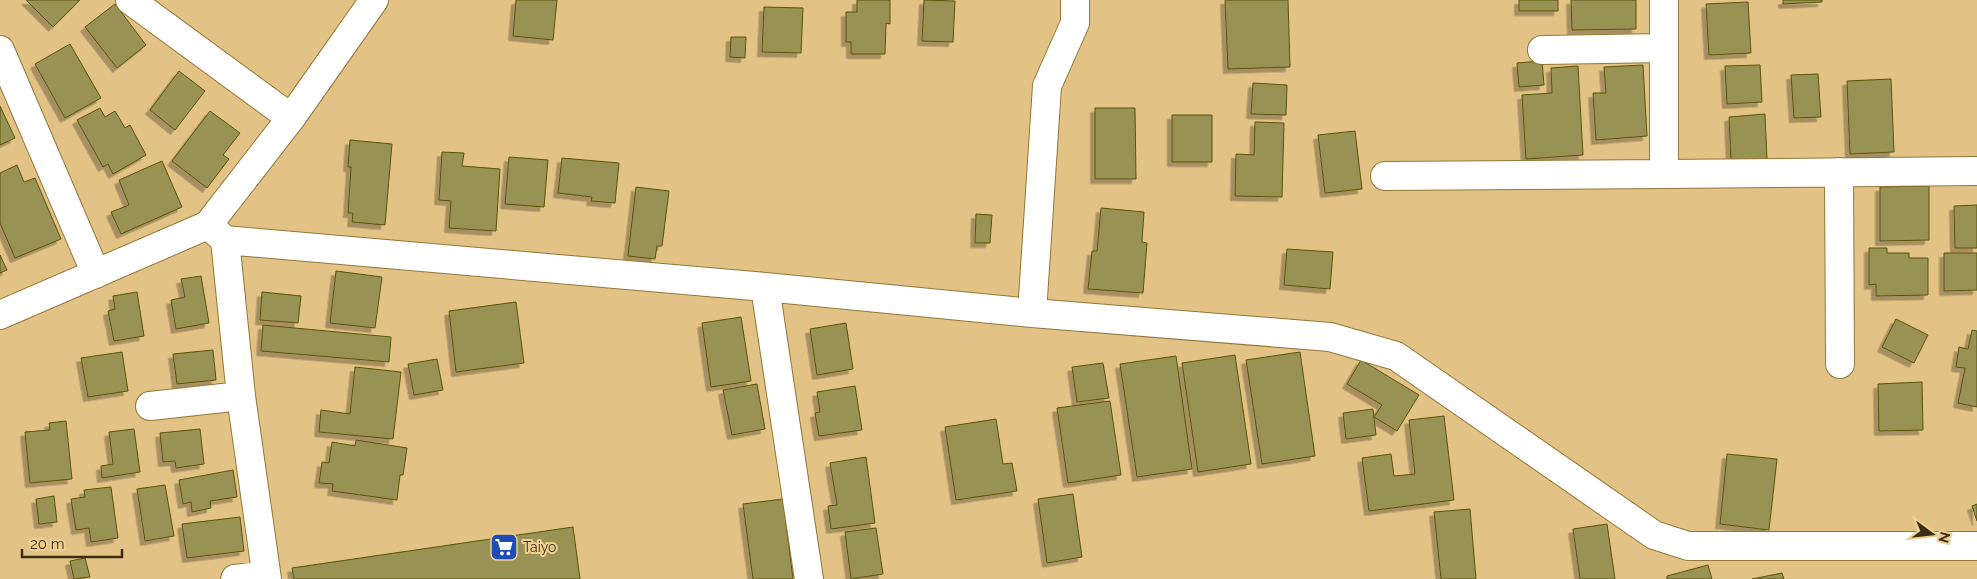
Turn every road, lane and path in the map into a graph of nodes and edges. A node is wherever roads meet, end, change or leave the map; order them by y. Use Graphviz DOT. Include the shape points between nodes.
graph roads {
  1 [pos="130,0"];
  2 [pos="374,0"];
  3 [pos="1075,0"];
  4 [pos="1664,0"];
  5 [pos="1664,48"];
  6 [pos="0,50"];
  7 [pos="1542,50"];
  8 [pos="291,118"];
  9 [pos="1977,171"];
  10 [pos="1838,172"];
  11 [pos="1664,174"];
  12 [pos="1385,176"];
  13 [pos="217,233"];
  14 [pos="96,274"];
  15 [pos="765,287"];
  16 [pos="1032,314"];
  17 [pos="0,315"];
  18 [pos="1840,364"];
  19 [pos="242,396"];
  20 [pos="150,406"];
  21 [pos="1977,546"];
  22 [pos="266,577"];
  23 [pos="236,579"];
  24 [pos="809,579"];
  1 -- 8 [label="street"];
  2 -- 8 [label="street"];
  3 -- 16 [label="street" via="1075,23 1047,86"];
  4 -- 5 [label="street"];
  5 -- 7 [label="street"];
  5 -- 11 [label="street"];
  6 -- 14 [label="street"];
  8 -- 13 [label="street"];
  9 -- 10 [label="street"];
  10 -- 11 [label="street"];
  10 -- 18 [label="street"];
  11 -- 12 [label="street"];
  13 -- 14 [label="street"];
  13 -- 15 [label="street"];
  13 -- 19 [label="street"];
  14 -- 17 [label="street"];
  15 -- 16 [label="street"];
  15 -- 24 [label="street"];
  16 -- 21 [label="street" via="1330,337 1396,356 1654,535 1688,546"];
  19 -- 20 [label="street"];
  19 -- 22 [label="street"];
  22 -- 23 [label="street"];
}
